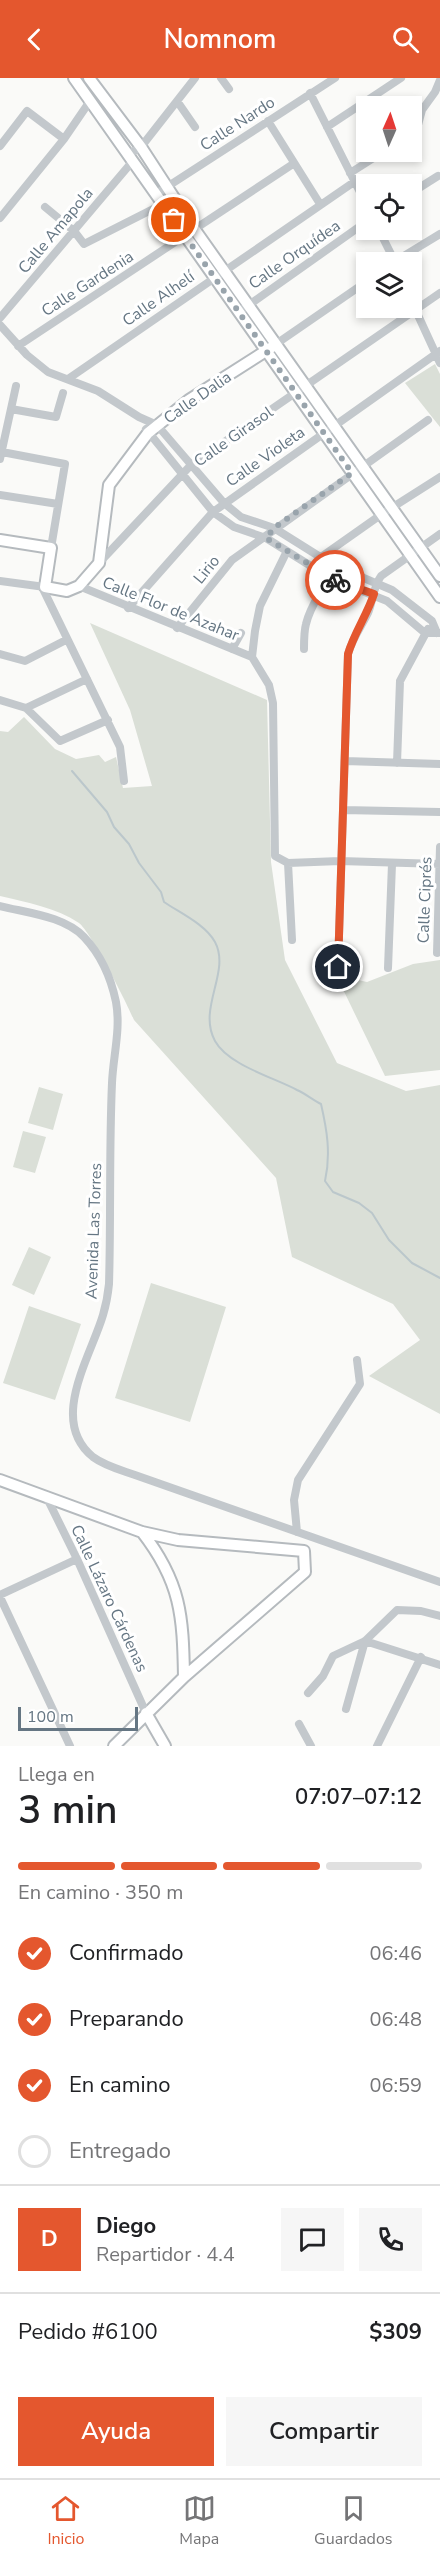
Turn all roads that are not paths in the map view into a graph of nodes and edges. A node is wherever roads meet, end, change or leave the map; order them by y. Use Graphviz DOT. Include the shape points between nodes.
graph roads {
  1 [pos="74,78"];
  2 [pos="89,78"];
  3 [pos="195,78"];
  4 [pos="335,78"];
  5 [pos="401,78"];
  6 [pos="437,86"];
  7 [pos="310,93"];
  8 [pos="90,101"];
  9 [pos="177,101"];
  10 [pos="422,110"];
  11 [pos="114,113"];
  12 [pos="103,119"];
  13 [pos="268,121"];
  14 [pos="195,127"];
  15 [pos="327,127"];
  16 [pos="63,139"];
  17 [pos="0,146"];
  18 [pos="141,147"];
  19 [pos="130,158"];
  20 [pos="371,162"];
  21 [pos="293,164"];
  22 [pos="438,176"];
  23 [pos="352,178"];
  24 [pos="356,185"];
  25 [pos="422,187"];
  26 [pos="160,191"];
  27 [pos="163,204"];
  28 [pos="320,204"];
  29 [pos="45,207"];
  30 [pos="0,218"];
  31 [pos="356,229"];
  32 [pos="74,231"];
  33 [pos="190,233"];
  34 [pos="440,234"];
  35 [pos="410,252"];
  36 [pos="223,270"];
  37 [pos="214,277"];
  38 [pos="356,289"];
  39 [pos="440,293"];
  40 [pos="249,304"];
  41 [pos="422,305"];
  42 [pos="239,312"];
  43 [pos="0,318"];
  44 [pos="402,318"];
  45 [pos="419,318"];
  46 [pos="0,325"];
  47 [pos="18,346"];
  48 [pos="271,347"];
  49 [pos="438,356"];
  50 [pos="68,380"];
  51 [pos="16,386"];
  52 [pos="305,386"];
  53 [pos="295,392"];
  54 [pos="63,393"];
  55 [pos="11,409"];
  56 [pos="428,420"];
  57 [pos="335,426"];
  58 [pos="153,429"];
  59 [pos="323,433"];
  60 [pos="1,455"];
  61 [pos="191,465"];
  62 [pos="362,467"];
  63 [pos="181,473"];
  64 [pos="352,473"];
  65 [pos="440,477"];
  66 [pos="0,495"];
  67 [pos="224,503"];
  68 [pos="58,504"];
  69 [pos="386,511"];
  70 [pos="213,512"];
  71 [pos="274,528"];
  72 [pos="440,534"];
  73 [pos="266,538"];
  74 [pos="0,540"];
  75 [pos="51,548"];
  76 [pos="287,551"];
  77 [pos="415,552"];
  78 [pos="321,558"];
  79 [pos="99,563"];
  80 [pos="333,566"];
  81 [pos="440,576"];
  82 [pos="330,578"];
  83 [pos="0,581"];
  84 [pos="376,583"];
  85 [pos="79,586"];
  86 [pos="45,587"];
  87 [pos="374,594"];
  88 [pos="440,597"];
  89 [pos="128,608"];
  90 [pos="432,621"];
  91 [pos="177,628"];
  92 [pos="241,633"];
  93 [pos="425,633"];
  94 [pos="438,633"];
  95 [pos="66,640"];
  96 [pos="304,648"];
  97 [pos="232,649"];
  98 [pos="0,654"];
  99 [pos="252,657"];
  100 [pos="87,679"];
  101 [pos="0,700"];
  102 [pos="26,708"];
  103 [pos="108,720"];
  104 [pos="345,761"];
  105 [pos="397,763"];
  106 [pos="440,764"];
  107 [pos="124,781"];
  108 [pos="343,810"];
  109 [pos="440,812"];
  110 [pos="440,847"];
  111 [pos="340,861"];
  112 [pos="288,863"];
  113 [pos="392,864"];
  114 [pos="440,864"];
  115 [pos="0,906"];
  116 [pos="292,940"];
  117 [pos="437,953"];
  118 [pos="338,967"];
  119 [pos="388,968"];
  120 [pos="357,1360"];
  121 [pos="0,1480"];
  122 [pos="46,1496"];
  123 [pos="142,1532"];
  124 [pos="297,1532"];
  125 [pos="308,1536"];
  126 [pos="304,1551"];
  127 [pos="77,1559"];
  128 [pos="440,1582"];
  129 [pos="0,1596"];
  130 [pos="440,1616"];
  131 [pos="365,1641"];
  132 [pos="421,1657"];
  133 [pos="440,1665"];
  134 [pos="184,1677"];
  135 [pos="308,1693"];
  136 [pos="346,1709"];
  137 [pos="146,1713"];
  138 [pos="299,1724"];
  139 [pos="70,1746"];
  140 [pos="114,1746"];
  141 [pos="165,1746"];
  142 [pos="311,1746"];
  143 [pos="377,1746"];
  1 -- 8 [label="main road"];
  2 -- 11 [label="main road"];
  3 -- 9 [label="street"];
  4 -- 7 [label="street, Calle Nardo"];
  5 -- 15 [label="street"];
  6 -- 10 [label="street"];
  7 -- 13 [label="street, Calle Nardo"];
  7 -- 15 [label="street"];
  8 -- 12 [label="main road"];
  8 -- 16 [label="street"];
  9 -- 14 [label="street"];
  9 -- 18 [label="street"];
  11 -- 12 [label="street"];
  11 -- 18 [label="main road"];
  12 -- 19 [label="main road"];
  13 -- 21 [label="street"];
  13 -- 26 [label="street, Calle Nardo"];
  15 -- 23 [label="street"];
  16 -- 17 [label="street" via="27,111"];
  16 -- 30 [label="street"];
  18 -- 19 [label="street"];
  18 -- 26 [label="main road"];
  19 -- 26 [label="main road"];
  19 -- 32 [label="street, Calle Amapola"];
  20 -- 23 [label="street, Calle Alhelí"];
  21 -- 28 [label="street"];
  21 -- 33 [label="street, Calle Gardenia"];
  22 -- 25 [label="street"];
  23 -- 24 [label="street"];
  23 -- 28 [label="street, Calle Alhelí"];
  26 -- 27 [label="main road"];
  26 -- 33 [label="main road"];
  27 -- 32 [label="street" via="84,244"];
  27 -- 33 [label="main road"];
  28 -- 36 [label="street, Calle Alhelí"];
  29 -- 32 [label="street"];
  31 -- 40 [label="street, Calle Orquídea"];
  32 -- 43 [label="street, Calle Amapola"];
  33 -- 36 [label="main road"];
  33 -- 37 [label="main road"];
  33 -- 47 [label="street, Calle Gardenia"];
  34 -- 35 [label="street"];
  36 -- 37 [label="street, Calle Alhelí"];
  36 -- 40 [label="main road"];
  37 -- 42 [label="main road"];
  37 -- 50 [label="street, Calle Alhelí"];
  38 -- 48 [label="street, Calle Dalia"];
  39 -- 41 [label="street, Calle Girasol"];
  40 -- 42 [label="street, Calle Orquídea"];
  40 -- 48 [label="main road"];
  42 -- 48 [label="main road"];
  44 -- 52 [label="street, Calle Girasol"];
  45 -- 49 [label="street"];
  46 -- 47 [label="street"];
  47 -- 50 [label="street" via="48,372"];
  48 -- 52 [label="main road"];
  48 -- 53 [label="main road"];
  48 -- 58 [label="main road, Calle Dalia" via="189,400"];
  49 -- 57 [label="street, Calle Violeta"];
  50 -- 58 [label="street" via="98,391"];
  51 -- 55 [label="street"];
  52 -- 53 [label="street, Calle Girasol"];
  52 -- 57 [label="main road"];
  53 -- 59 [label="main road"];
  53 -- 61 [label="street, Calle Girasol"];
  54 -- 55 [label="street" via="56,417"];
  55 -- 60 [label="street"];
  56 -- 62 [label="street, Lirio"];
  57 -- 59 [label="street, Calle Violeta"];
  57 -- 62 [label="main road"];
  58 -- 61 [label="street"];
  58 -- 63 [label="street"];
  58 -- 79 [label="main road, Calle Dalia" via="109,485"];
  59 -- 64 [label="main road"];
  59 -- 67 [label="street, Calle Violeta"];
  60 -- 68 [label="street" via="65,464"];
  61 -- 63 [label="street, Calle Girasol"];
  61 -- 67 [label="street"];
  62 -- 64 [label="street, Lirio"];
  62 -- 69 [label="main road"];
  63 -- 70 [label="street"];
  63 -- 79 [label="street, Calle Girasol"];
  64 -- 69 [label="main road"];
  64 -- 71 [label="street, Lirio"];
  65 -- 69 [label="street"];
  66 -- 68 [label="street"];
  67 -- 70 [label="street, Calle Violeta"];
  67 -- 71 [label="street" via="241,517"];
  68 -- 75 [label="street"];
  69 -- 77 [label="main road"];
  69 -- 78 [label="street"];
  70 -- 73 [label="street" via="234,527"];
  70 -- 89 [label="street, Calle Violeta"];
  71 -- 73 [label="street, Lirio"];
  71 -- 78 [label="street"];
  72 -- 77 [label="street"];
  73 -- 76 [label="street"];
  73 -- 91 [label="street, Lirio" via="232,560"];
  74 -- 75 [label="main road"];
  75 -- 86 [label="main road"];
  76 -- 82 [label="street"];
  76 -- 99 [label="street" via="260,606"];
  77 -- 81 [label="main road"];
  77 -- 84 [label="street"];
  77 -- 88 [label="main road"];
  78 -- 80 [label="street"];
  79 -- 85 [label="main road, Calle Girasol"];
  80 -- 82 [label="street"];
  80 -- 84 [label="street"];
  82 -- 87 [label="street"];
  82 -- 96 [label="street" via="311,608"];
  83 -- 86 [label="street"];
  84 -- 87 [label="street"];
  84 -- 90 [label="street" via="392,590"];
  85 -- 86 [label="main road" via="67,591"];
  85 -- 89 [label="street, Calle Flor de Azahar"];
  86 -- 95 [label="street"];
  87 -- 93 [label="street"];
  87 -- 104 [label="street" via="348,654"];
  89 -- 91 [label="street, Calle Flor de Azahar"];
  90 -- 93 [label="street"];
  90 -- 94 [label="street"];
  91 -- 97 [label="street, Calle Flor de Azahar"];
  92 -- 97 [label="street"];
  93 -- 94 [label="street"];
  93 -- 105 [label="street" via="400,681"];
  95 -- 98 [label="street" via="25,661"];
  95 -- 100 [label="street"];
  97 -- 99 [label="street, Calle Flor de Azahar"];
  99 -- 112 [label="street" via="269,685 273,703 275,856"];
  100 -- 102 [label="street"];
  100 -- 103 [label="street"];
  101 -- 102 [label="street"];
  102 -- 103 [label="street" via="60,741"];
  103 -- 107 [label="street" via="120,747"];
  104 -- 105 [label="street"];
  104 -- 108 [label="street"];
  105 -- 106 [label="street"];
  108 -- 109 [label="street"];
  108 -- 111 [label="street"];
  110 -- 114 [label="street, Calle Ciprés"];
  111 -- 112 [label="street"];
  111 -- 113 [label="street"];
  111 -- 118 [label="street"];
  112 -- 116 [label="street"];
  113 -- 114 [label="street"];
  113 -- 119 [label="street"];
  114 -- 117 [label="street, Calle Ciprés"];
  115 -- 124 [label="street, Avenida Las Torres" via="60,922 83,935 107,971 116,1005 109,1284 103,1315 75,1394 72,1415 82,1444 104,1464"];
  120 -- 124 [label="street" via="360,1384 298,1480 294,1500"];
  121 -- 122 [label="main road"];
  122 -- 123 [label="main road"];
  122 -- 127 [label="street, Calle Lázaro Cárdenas"];
  123 -- 126 [label="main road" via="178,1540"];
  123 -- 134 [label="main road" via="160,1555 180,1606"];
  124 -- 125 [label="street, Avenida Las Torres"];
  125 -- 126 [label="street"];
  125 -- 128 [label="street, Avenida Las Torres"];
  126 -- 134 [label="main road" via="305,1572"];
  127 -- 129 [label="street"];
  127 -- 137 [label="street, Calle Lázaro Cárdenas"];
  129 -- 139 [label="street"];
  130 -- 131 [label="street" via="397,1610"];
  131 -- 132 [label="street"];
  131 -- 135 [label="street" via="333,1656"];
  131 -- 136 [label="street"];
  132 -- 133 [label="street"];
  132 -- 143 [label="street"];
  134 -- 137 [label="main road"];
  137 -- 140 [label="main road"];
  137 -- 141 [label="main road"];
  138 -- 142 [label="street"];
}
